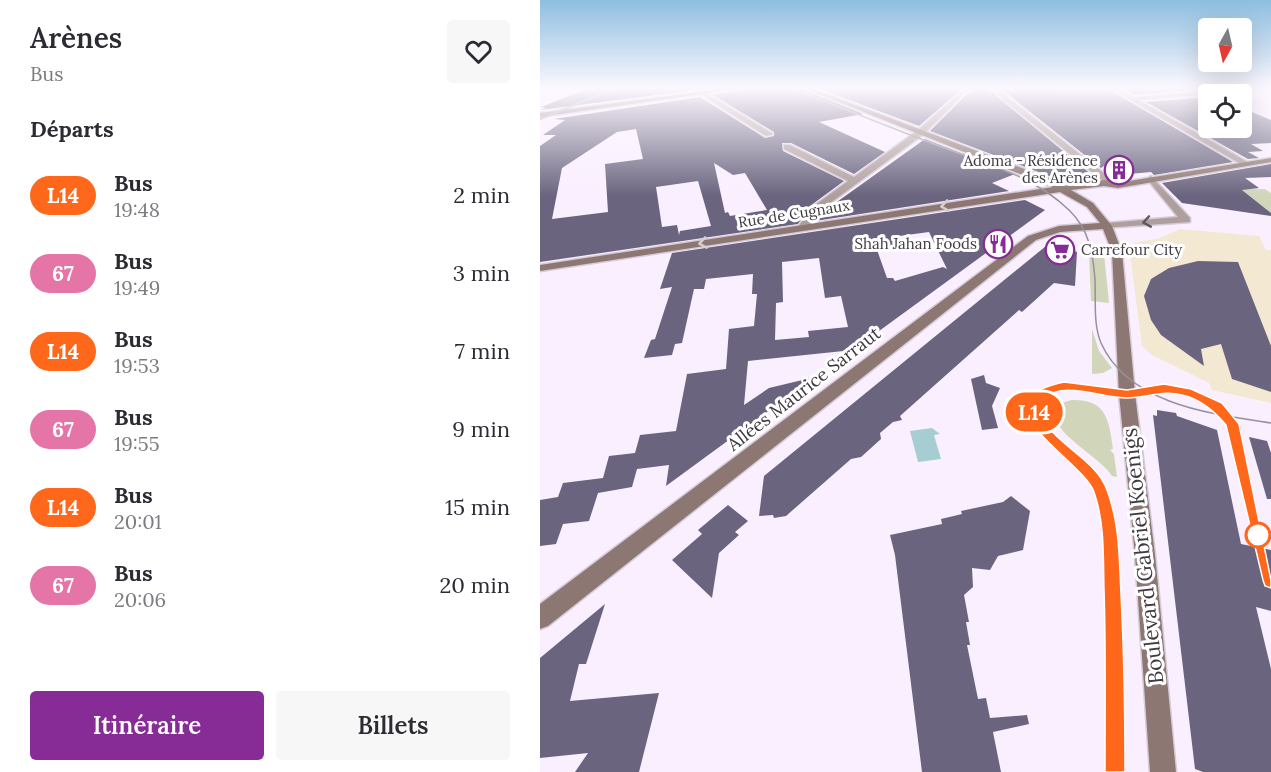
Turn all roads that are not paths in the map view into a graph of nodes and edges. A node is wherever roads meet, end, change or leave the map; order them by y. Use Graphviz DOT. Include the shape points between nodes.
graph roads {
  1 [pos="753,124"];
  2 [pos="900,124"];
  3 [pos="929,124"];
  4 [pos="1037,124"];
  5 [pos="1177,124"];
  6 [pos="921,132"];
  7 [pos="769,134"];
  8 [pos="786,147"];
  9 [pos="1271,160"];
  10 [pos="1248,164"];
  11 [pos="1151,179"];
  12 [pos="855,181"];
  13 [pos="1109,182"];
  14 [pos="1128,183"];
  15 [pos="1068,191"];
  16 [pos="1107,226"];
  17 [pos="803,227"];
  18 [pos="540,268"];
  19 [pos="540,618"];
  20 [pos="1163,772"];
  1 -- 7 [label="street"];
  2 -- 6 [label="main road, Boulevard Gabriel Koenigs"];
  3 -- 6 [label="street"];
  4 -- 13 [label="street"];
  5 -- 10 [label="street"];
  6 -- 12 [label="street"];
  6 -- 15 [label="main road, Boulevard Gabriel Koenigs"];
  8 -- 12 [label="street"];
  9 -- 10 [label="main road"];
  10 -- 11 [label="main road"];
  11 -- 14 [label="main road"];
  11 -- 16 [label="street, one-way" via="1186,220"];
  12 -- 17 [label="street" via="814,210"];
  13 -- 14 [label="main road"];
  13 -- 15 [label="main road"];
  14 -- 15 [label="main road"];
  15 -- 16 [label="main road, Boulevard Gabriel Koenigs" via="1090,205"];
  15 -- 17 [label="main road, Rue de Cugnaux, one-way"];
  16 -- 19 [label="main road, Allées Maurice Sarraut" via="1059,229 1032,238"];
  16 -- 20 [label="main road, Boulevard Gabriel Koenigs" via="1117,252"];
  17 -- 18 [label="main road, Rue de Cugnaux, one-way"];
}
